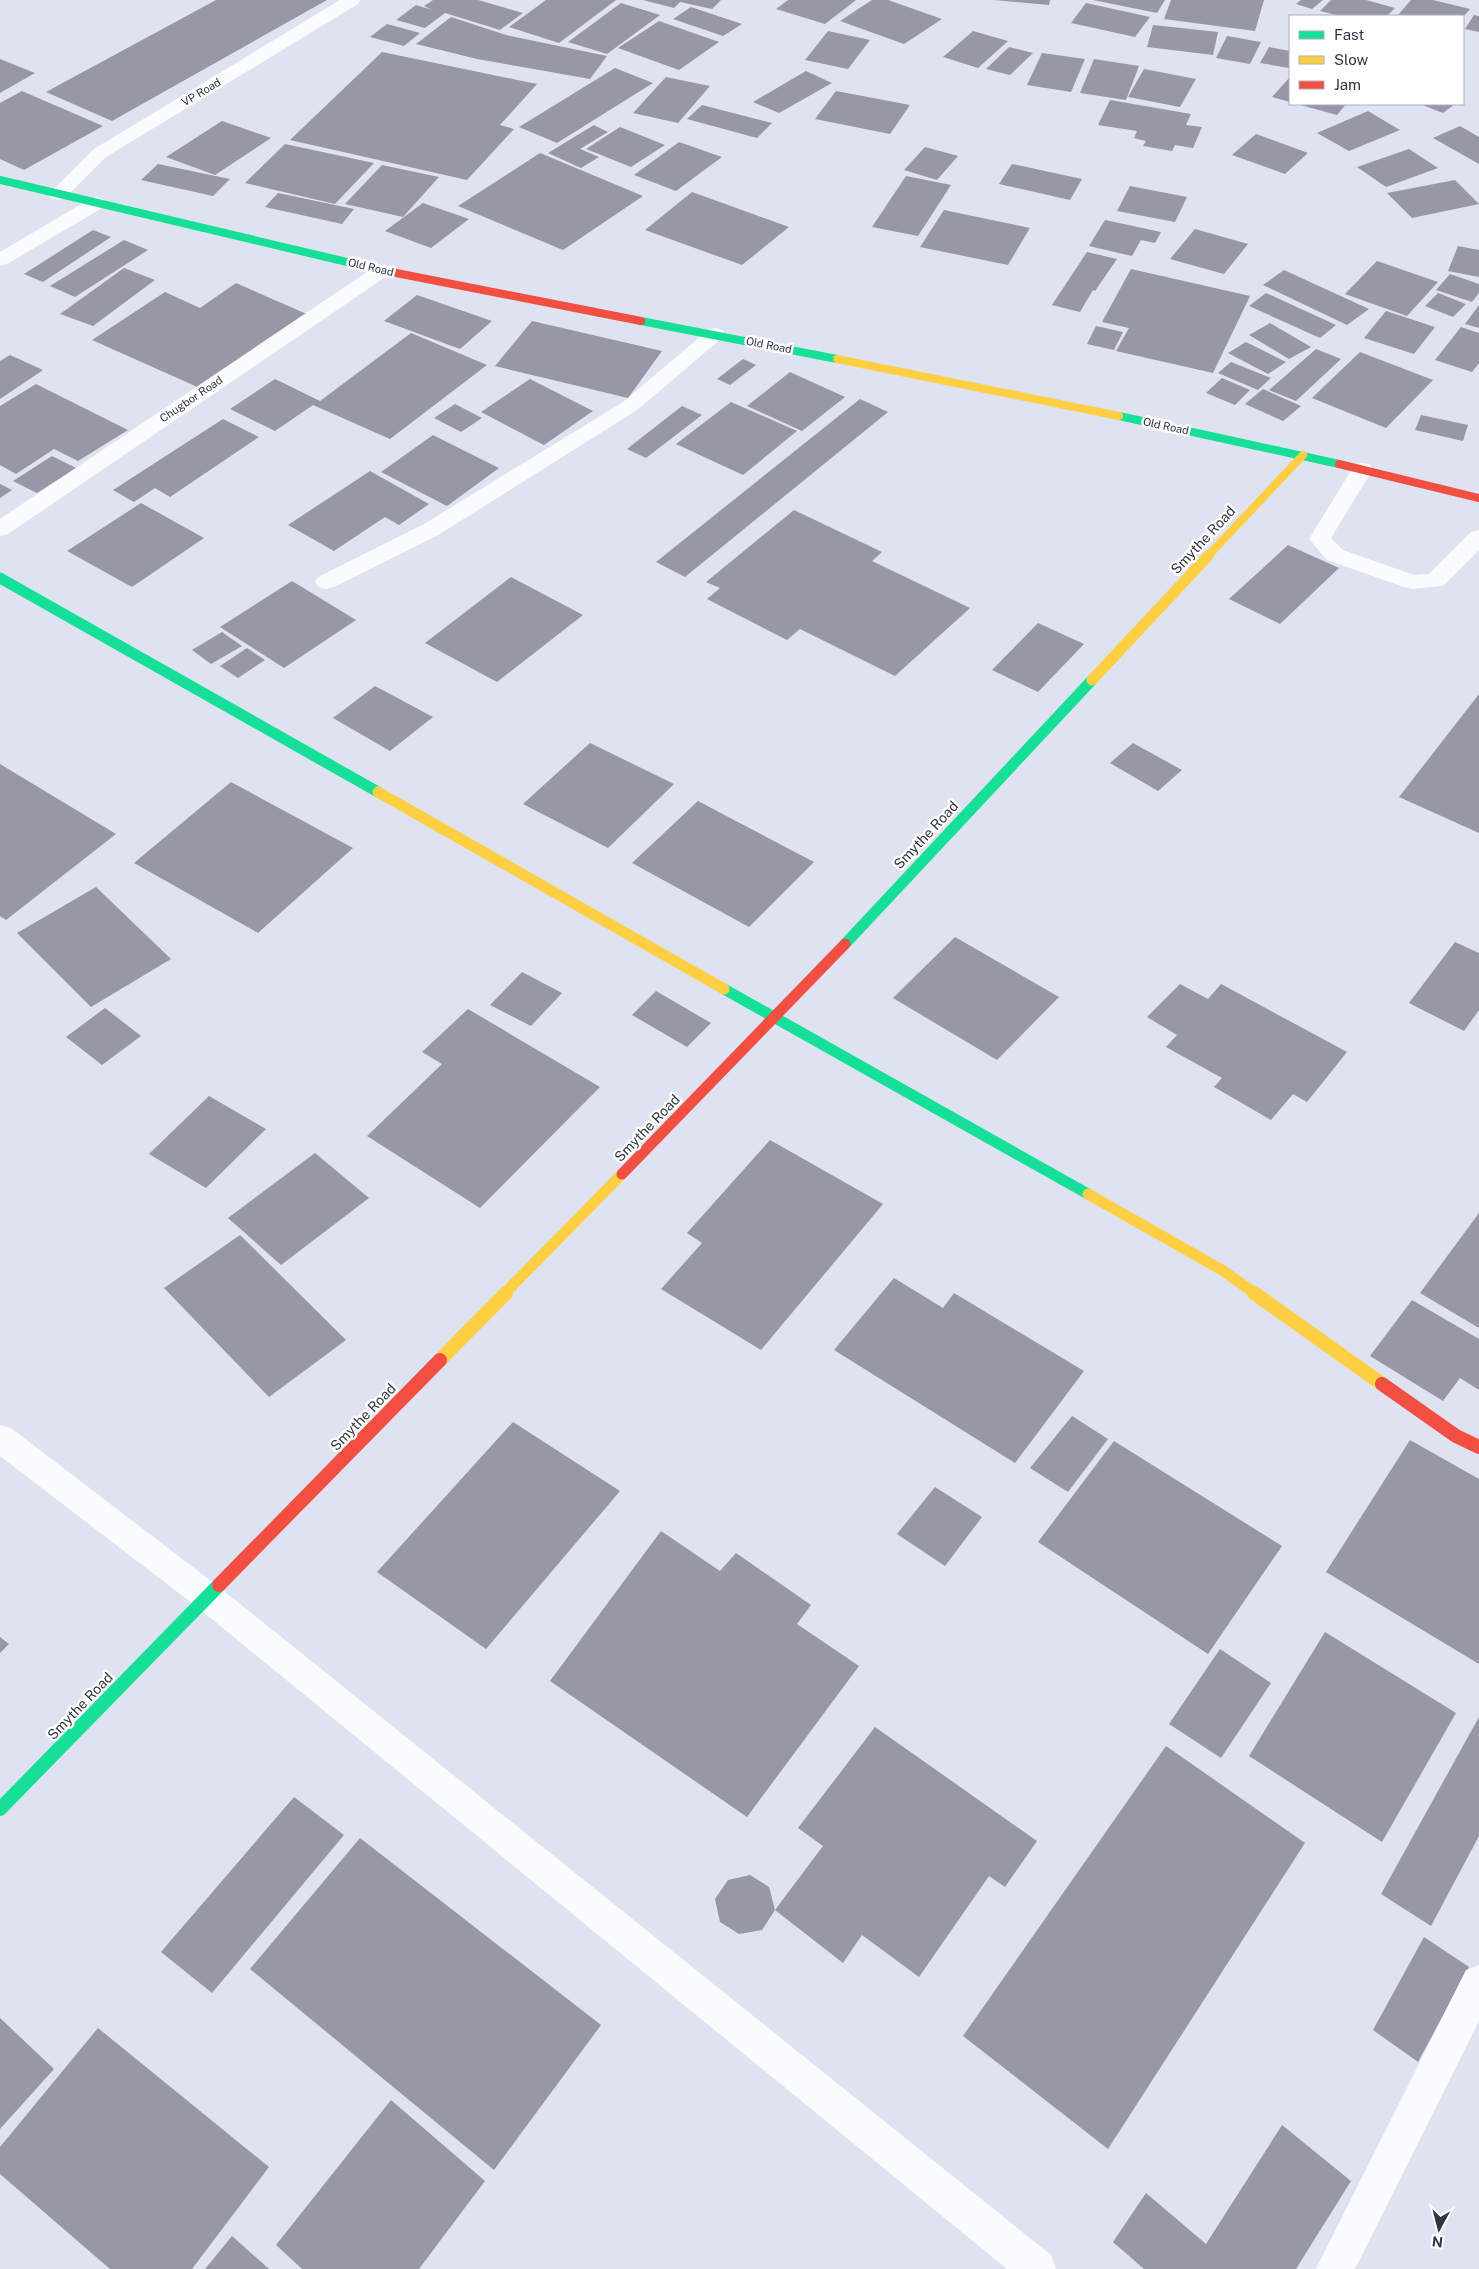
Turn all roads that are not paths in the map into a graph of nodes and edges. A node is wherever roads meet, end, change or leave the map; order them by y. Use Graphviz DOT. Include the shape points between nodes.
graph roads {
  1 [pos="352,0"];
  2 [pos="0,180"];
  3 [pos="58,194"];
  4 [pos="97,203"];
  5 [pos="0,260"];
  6 [pos="383,270"];
  7 [pos="715,334"];
  8 [pos="1303,455"];
  9 [pos="1362,469"];
  10 [pos="1479,498"];
  11 [pos="0,529"];
  12 [pos="1479,537"];
  13 [pos="0,578"];
  14 [pos="326,582"];
  15 [pos="774,1018"];
  16 [pos="0,1438"];
  17 [pos="1479,1447"];
  18 [pos="208,1597"];
  19 [pos="0,1809"];
  20 [pos="1479,1983"];
  21 [pos="1037,2269"];
  22 [pos="1335,2269"];
  1 -- 3 [label="street, VP Road" via="100,153"];
  2 -- 3 [label="street, Old Road"];
  3 -- 4 [label="street, Old Road"];
  4 -- 5 [label="street"];
  4 -- 6 [label="street, Old Road"];
  6 -- 7 [label="street, Old Road"];
  6 -- 11 [label="street, Chugbor Road"];
  7 -- 8 [label="street, Old Road"];
  7 -- 14 [label="street" via="630,406 432,529"];
  8 -- 9 [label="street, Old Road"];
  8 -- 15 [label="street, Smythe Road"];
  9 -- 10 [label="street, Old Road"];
  9 -- 12 [label="street" via="1320,539 1335,555 1412,582 1435,581"];
  13 -- 15 [label="street"];
  15 -- 17 [label="street" via="1222,1270 1456,1436"];
  15 -- 18 [label="street, Smythe Road"];
  16 -- 18 [label="street"];
  18 -- 19 [label="street, Smythe Road"];
  18 -- 21 [label="street"];
  20 -- 22 [label="street"];
}
